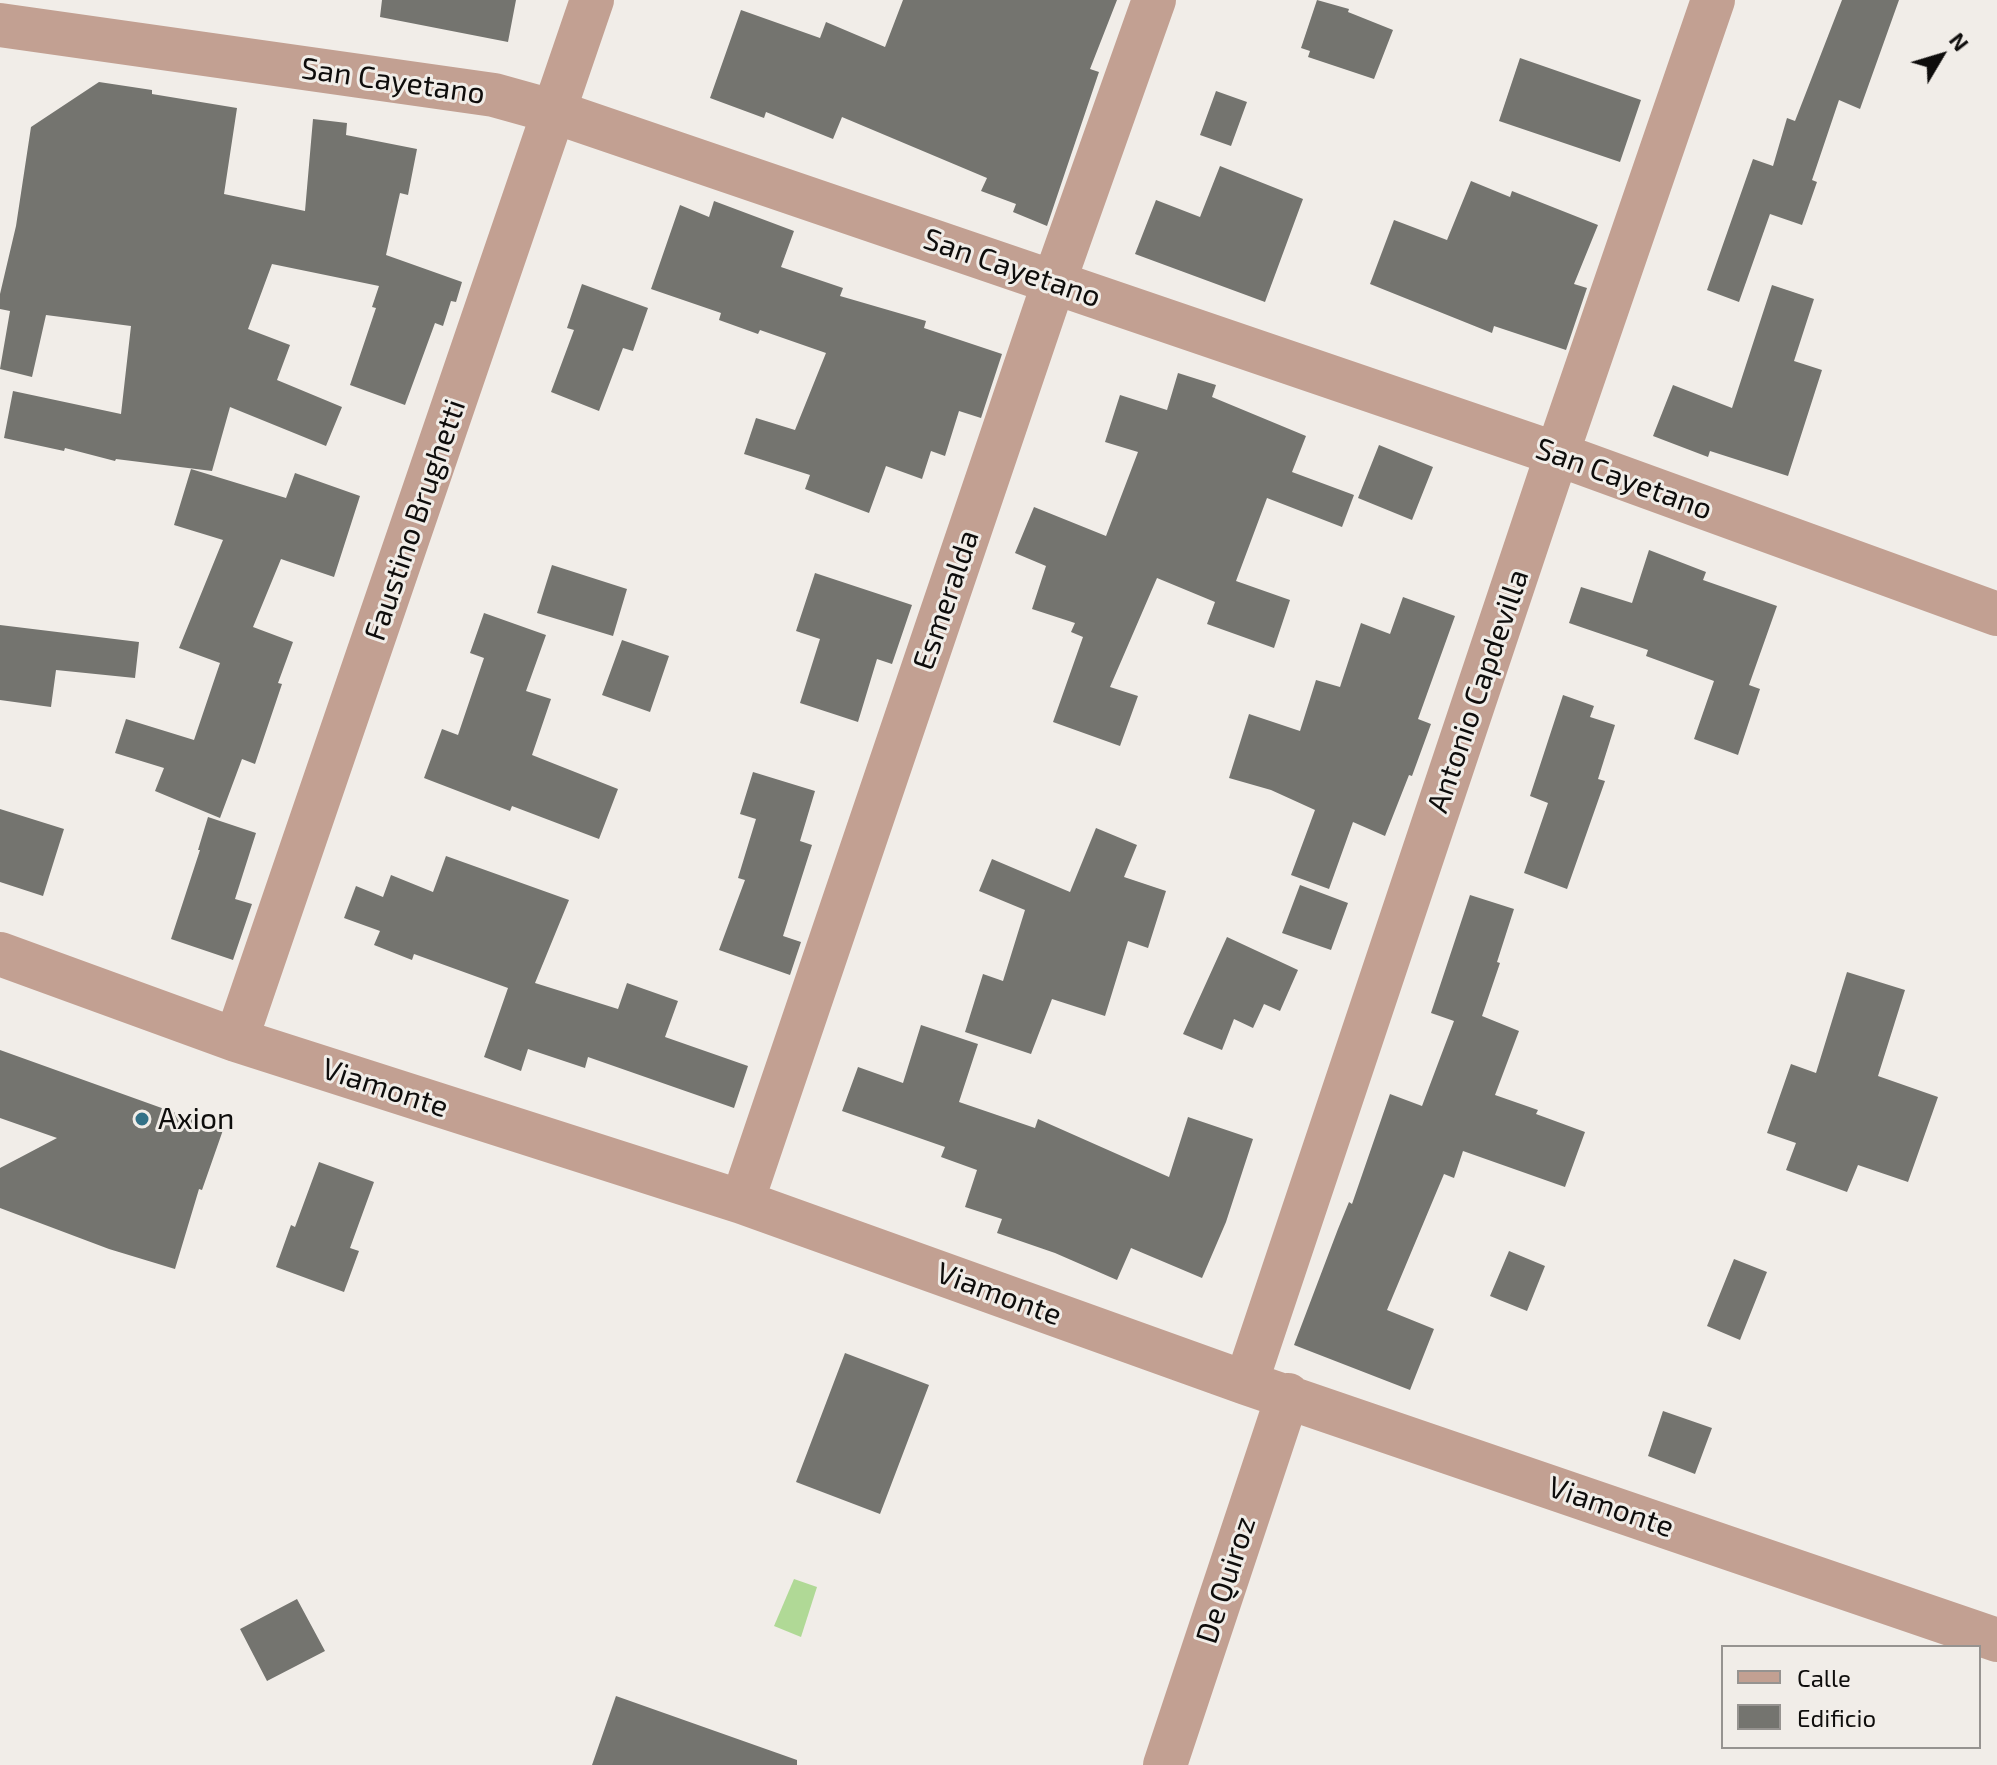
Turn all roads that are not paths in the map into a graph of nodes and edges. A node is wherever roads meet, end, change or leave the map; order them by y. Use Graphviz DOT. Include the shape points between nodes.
graph roads {
  1 [pos="592,0"];
  2 [pos="1154,0"];
  3 [pos="1713,0"];
  4 [pos="0,25"];
  5 [pos="555,112"];
  6 [pos="1054,282"];
  7 [pos="1557,454"];
  8 [pos="1997,614"];
  9 [pos="0,954"];
  10 [pos="236,1040"];
  11 [pos="742,1202"];
  12 [pos="1246,1383"];
  13 [pos="1288,1395"];
  14 [pos="1997,1640"];
  15 [pos="1165,1765"];
  1 -- 5 [label="street, Faustino Brughetti"];
  2 -- 6 [label="street, Esmeralda"];
  3 -- 7 [label="street, Antonio Capdevilla"];
  4 -- 5 [label="street, San Cayetano" via="494,95"];
  5 -- 6 [label="street, San Cayetano"];
  5 -- 10 [label="street, Faustino Brughetti"];
  6 -- 7 [label="street, San Cayetano"];
  6 -- 11 [label="street, Esmeralda"];
  7 -- 8 [label="street, San Cayetano"];
  7 -- 12 [label="street, Antonio Capdevilla"];
  9 -- 10 [label="street, Viamonte"];
  10 -- 11 [label="street, Viamonte"];
  11 -- 12 [label="street, Viamonte"];
  12 -- 13 [label="street, Viamonte"];
  13 -- 14 [label="street, Viamonte"];
  13 -- 15 [label="street, De Quiroz"];
}
